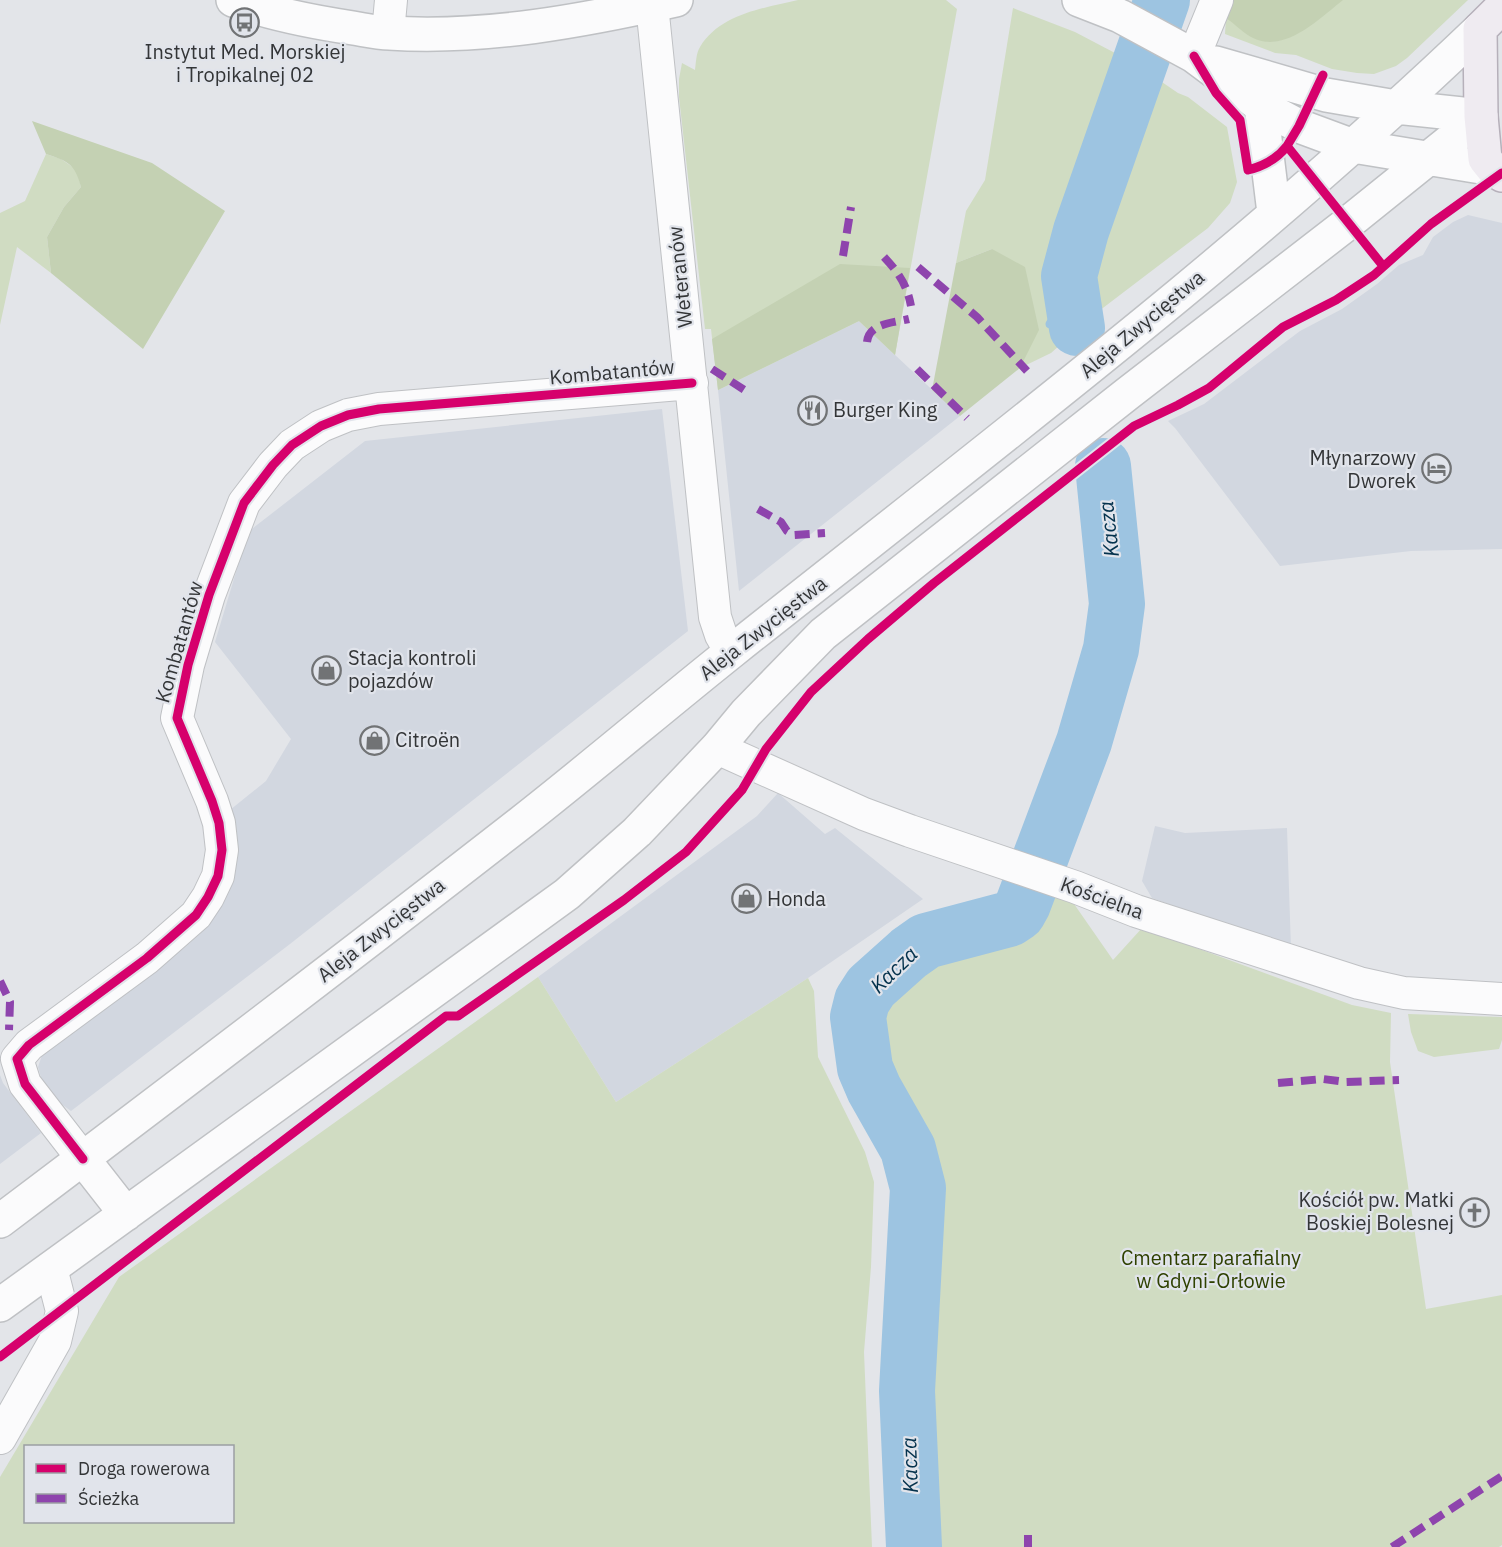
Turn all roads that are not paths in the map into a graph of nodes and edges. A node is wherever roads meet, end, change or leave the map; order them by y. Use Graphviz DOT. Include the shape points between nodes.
graph roads {
  1 [pos="233,0"];
  2 [pos="392,0"];
  3 [pos="1079,0"];
  4 [pos="1216,0"];
  5 [pos="664,3"];
  6 [pos="1491,18"];
  7 [pos="388,33"];
  8 [pos="1189,54"];
  9 [pos="1261,106"];
  10 [pos="1396,107"];
  11 [pos="1495,110"];
  12 [pos="1353,146"];
  13 [pos="1429,159"];
  14 [pos="1497,172"];
  15 [pos="1274,213"];
  16 [pos="692,383"];
  17 [pos="731,652"];
  18 [pos="717,748"];
  19 [pos="1502,999"];
  20 [pos="83,1159"];
  21 [pos="126,1214"];
  22 [pos="0,1221"];
  23 [pos="51,1268"];
  24 [pos="0,1305"];
  25 [pos="0,1437"];
  1 -- 7 [label="main road" via="325,24"];
  2 -- 7 [label="street"];
  3 -- 8 [label="main road" via="1120,16"];
  4 -- 8 [label="street"];
  5 -- 7 [label="main road" via="522,29"];
  5 -- 16 [label="street, Weteranów"];
  6 -- 10 [label="main road, Aleja Zwycięstwa"];
  6 -- 11 [label="main road"];
  8 -- 9 [label="main road"];
  8 -- 10 [label="main road" via="1326,95"];
  9 -- 12 [label="main road" via="1299,126"];
  9 -- 15 [label="main road"];
  10 -- 11 [label="main road"];
  10 -- 12 [label="main road, Aleja Zwycięstwa"];
  10 -- 13 [label="main road" via="1408,113"];
  11 -- 13 [label="main road"];
  11 -- 14 [label="main road" via="1485,159"];
  12 -- 13 [label="main road"];
  12 -- 15 [label="main road, Aleja Zwycięstwa"];
  13 -- 14 [label="main road"];
  13 -- 18 [label="main road" via="823,634 746,712"];
  15 -- 17 [label="main road, Aleja Zwycięstwa" via="1100,359"];
  16 -- 17 [label="street, Weteranów" via="715,617"];
  16 -- 20 [label="street, Kombatantów" via="379,409 348,415 321,426 292,445 273,465 244,503 209,596 177,718 219,823 222,850 218,876 195,915 147,958 29,1045 17,1059 25,1084"];
  17 -- 20 [label="main road, Aleja Zwycięstwa" via="525,819"];
  18 -- 19 [label="street, Kościelna" via="864,814 1136,911 1359,983 1404,993"];
  18 -- 21 [label="main road" via="638,832 567,894"];
  20 -- 21 [label="main road"];
  20 -- 22 [label="main road, Aleja Zwycięstwa"];
  21 -- 23 [label="main road"];
  23 -- 24 [label="main road"];
  23 -- 25 [label="street" via="62,1311 55,1341"];
}
